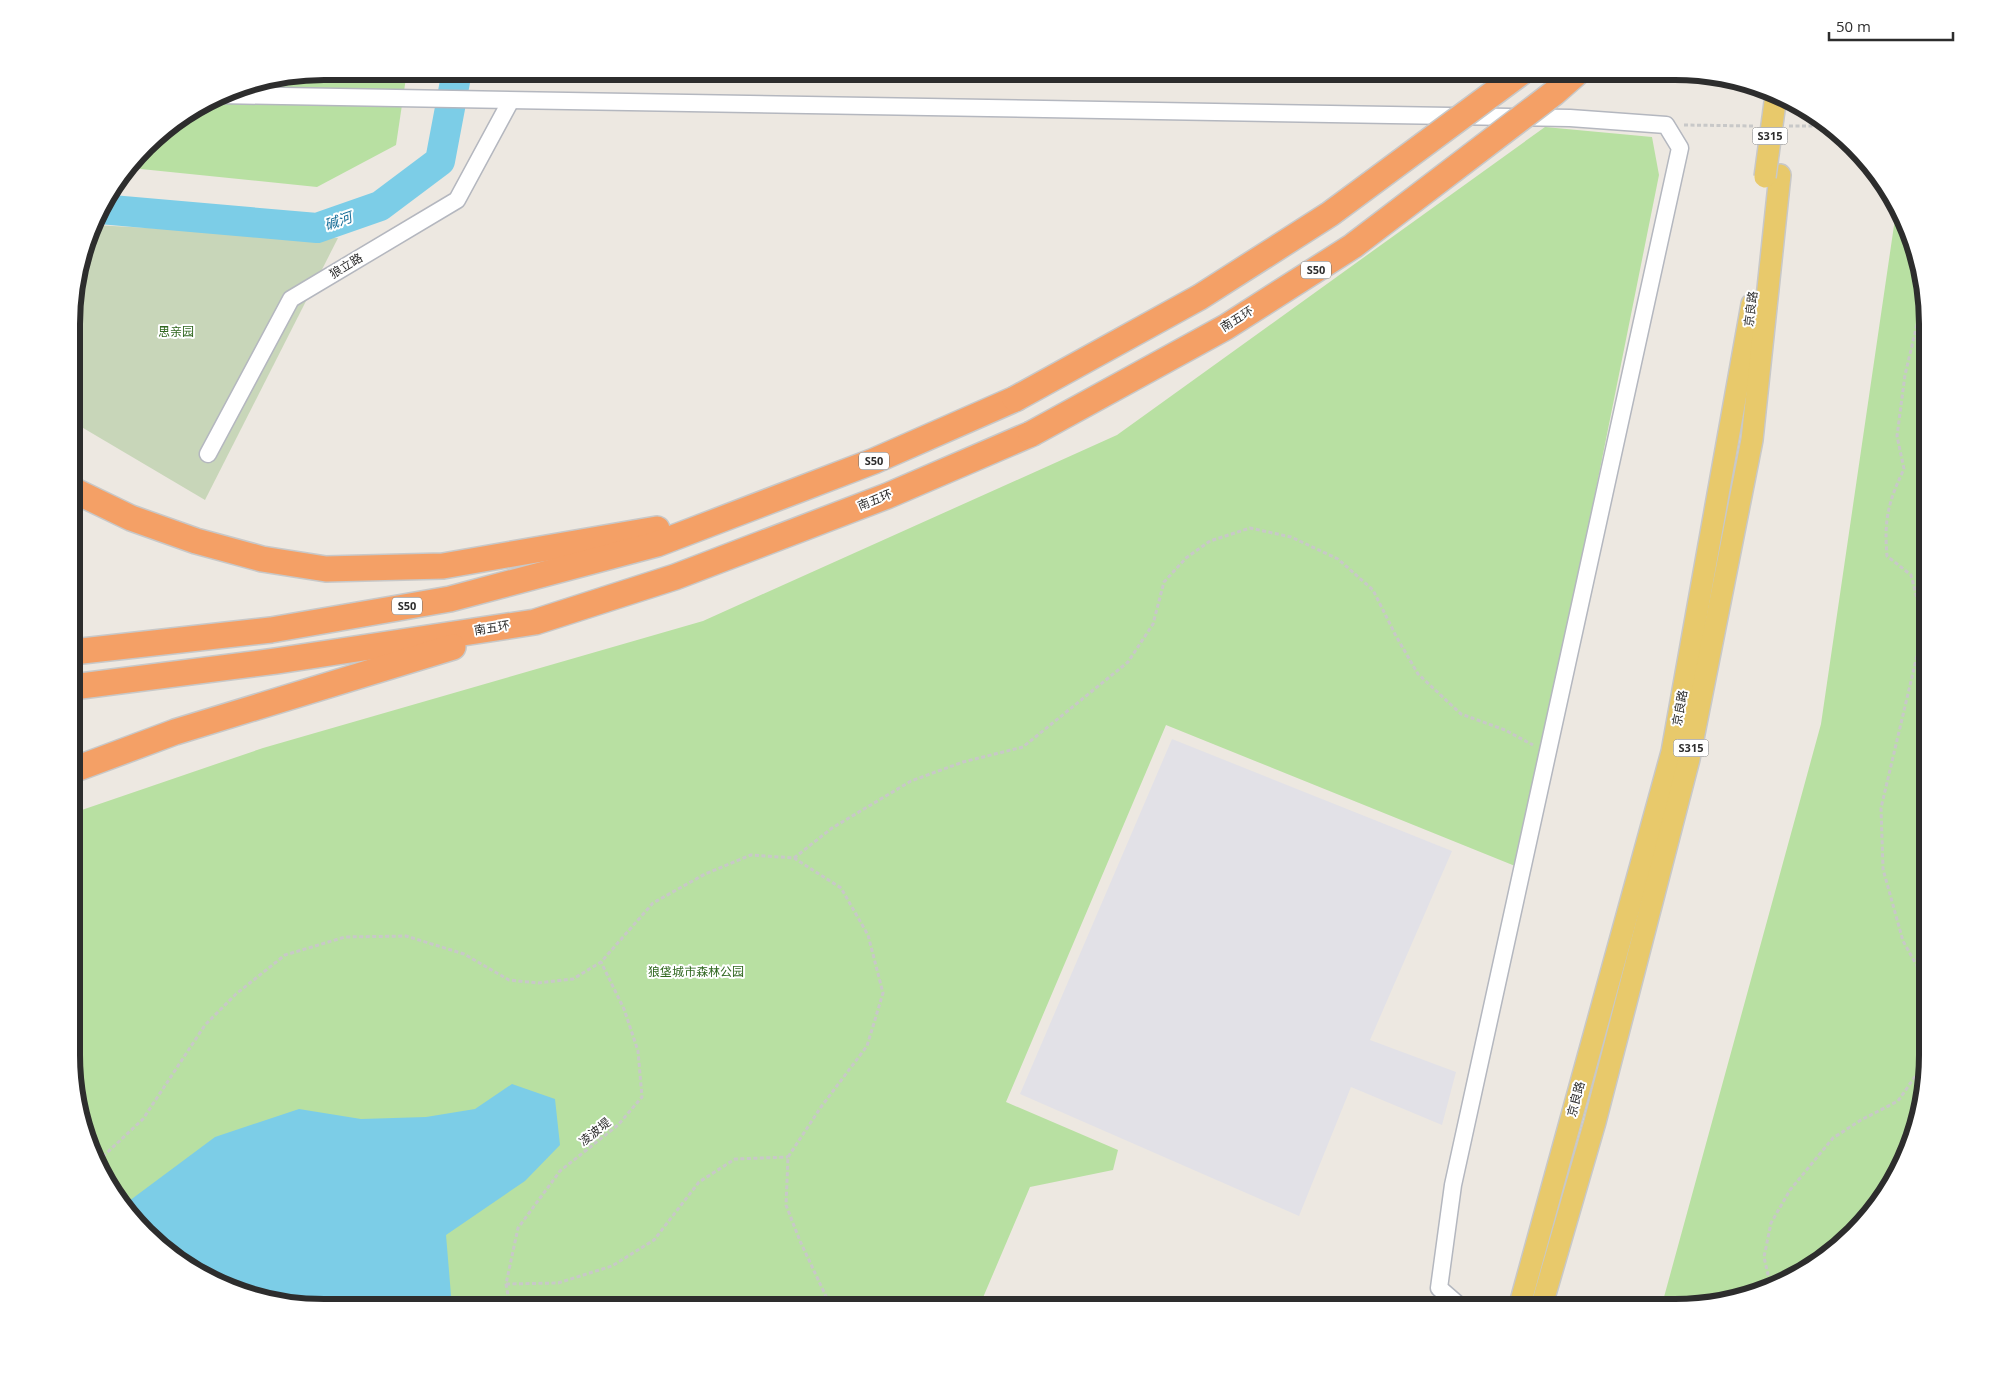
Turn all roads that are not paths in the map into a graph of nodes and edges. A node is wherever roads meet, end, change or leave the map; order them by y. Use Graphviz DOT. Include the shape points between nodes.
graph roads {
  1 [pos="1511,80"];
  2 [pos="1569,80"];
  3 [pos="239,95"];
  4 [pos="510,102"];
  5 [pos="1776,102"];
  6 [pos="1788,108"];
  7 [pos="1772,176"];
  8 [pos="208,454"];
  9 [pos="80,493"];
  10 [pos="730,516"];
  11 [pos="535,622"];
  12 [pos="80,651"];
  13 [pos="80,686"];
  14 [pos="80,767"];
  15 [pos="1452,1299"];
  16 [pos="1521,1299"];
  17 [pos="1544,1299"];
  1 -- 10 [label="highway, S50, bridge" via="1322,219 1200,297 1015,399 874,461"];
  2 -- 11 [label="highway, 南五环 / S50, bridge" via="1353,246 1226,327 1031,434 886,496 693,570"];
  3 -- 4 [label="street"];
  4 -- 8 [label="street, 狼立路" via="457,200 291,299"];
  4 -- 15 [label="street" via="1570,118 1666,125 1680,148 1453,1185 1439,1288"];
  5 -- 7 [label="main road, 京良路 / S315, bridge"];
  6 -- 7 [label="main road, 京良路 / S315"];
  7 -- 16 [label="main road, 京良路 / S315" via="1751,320 1672,752"];
  7 -- 17 [label="main road, 京良路 / S315" via="1752,440 1689,759 1595,1122"];
  9 -- 10 [label="highway" via="131,518 196,542 262,559 326,569 443,566"];
  10 -- 12 [label="highway, S50" via="657,544 450,599 271,630"];
  11 -- 13 [label="highway, 南五环 / S50"];
  11 -- 14 [label="highway" via="175,732"];
}
